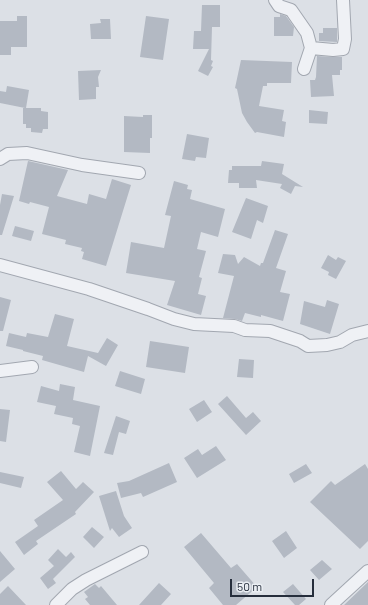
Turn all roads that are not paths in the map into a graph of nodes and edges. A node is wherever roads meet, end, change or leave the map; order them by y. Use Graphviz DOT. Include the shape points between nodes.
graph roads {
  1 [pos="275,0"];
  2 [pos="343,0"];
  3 [pos="311,48"];
  4 [pos="304,69"];
  5 [pos="0,158"];
  6 [pos="139,173"];
  7 [pos="0,265"];
  8 [pos="368,331"];
  9 [pos="32,367"];
  10 [pos="0,371"];
  11 [pos="142,552"];
  12 [pos="368,571"];
  13 [pos="56,605"];
  14 [pos="331,605"];
  1 -- 3 [label="street" via="279,6 292,10 306,33"];
  2 -- 3 [label="street" via="343,50"];
  3 -- 4 [label="street"];
  5 -- 6 [label="street" via="8,154 27,153 82,165"];
  7 -- 8 [label="street" via="88,289 174,319 194,324 270,331 308,346 340,342 352,335"];
  9 -- 10 [label="street"];
  11 -- 13 [label="street" via="86,580 72,589"];
  12 -- 14 [label="street"];
}
